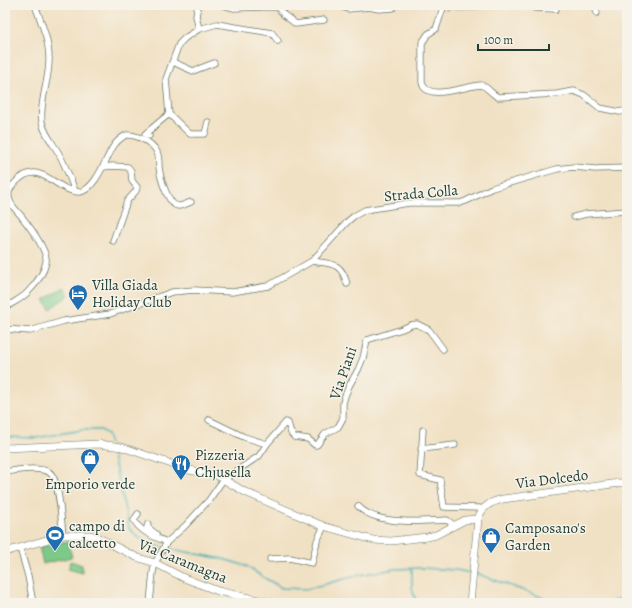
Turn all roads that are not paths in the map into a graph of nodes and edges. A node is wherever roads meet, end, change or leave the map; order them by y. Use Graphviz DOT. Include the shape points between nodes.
graph roads {
  1 [pos="35,5"];
  2 [pos="198,5"];
  3 [pos="223,5"];
  4 [pos="319,5"];
  5 [pos="336,5"];
  6 [pos="444,5"];
  7 [pos="529,5"];
  8 [pos="595,5"];
  9 [pos="277,6"];
  10 [pos="393,8"];
  11 [pos="556,8"];
  12 [pos="596,13"];
  13 [pos="324,20"];
  14 [pos="199,29"];
  15 [pos="278,41"];
  16 [pos="173,62"];
  17 [pos="214,63"];
  18 [pos="627,110"];
  19 [pos="169,114"];
  20 [pos="208,122"];
  21 [pos="149,136"];
  22 [pos="102,167"];
  23 [pos="627,168"];
  24 [pos="75,191"];
  25 [pos="191,202"];
  26 [pos="627,211"];
  27 [pos="574,217"];
  28 [pos="113,242"];
  29 [pos="312,262"];
  30 [pos="347,284"];
  31 [pos="5,308"];
  32 [pos="5,329"];
  33 [pos="443,349"];
  34 [pos="209,420"];
  35 [pos="423,430"];
  36 [pos="268,444"];
  37 [pos="455,445"];
  38 [pos="5,448"];
  39 [pos="422,449"];
  40 [pos="5,472"];
  41 [pos="223,480"];
  42 [pos="627,482"];
  43 [pos="358,506"];
  44 [pos="483,509"];
  45 [pos="138,514"];
  46 [pos="478,519"];
  47 [pos="148,524"];
  48 [pos="454,525"];
  49 [pos="324,526"];
  50 [pos="63,535"];
  51 [pos="168,541"];
  52 [pos="20,548"];
  53 [pos="5,552"];
  54 [pos="270,559"];
  55 [pos="155,563"];
  56 [pos="33,603"];
  57 [pos="150,603"];
  58 [pos="272,603"];
  59 [pos="470,603"];
  1 -- 24 [label="street" via="50,59 43,103 43,126"];
  2 -- 14 [label="street" via="196,16"];
  3 -- 9 [label="street" via="234,8"];
  4 -- 9 [label="street"];
  5 -- 10 [label="street" via="348,9"];
  6 -- 18 [label="street" via="436,29 428,34 422,43 422,82 426,90 443,92 481,85 498,97 574,91 584,95 600,108 620,112"];
  7 -- 11 [label="street" via="534,8"];
  8 -- 12 [label="street"];
  9 -- 13 [label="street" via="296,24"];
  14 -- 15 [label="street" via="217,24 248,28 272,33"];
  14 -- 16 [label="street" via="179,44"];
  16 -- 17 [label="street" via="193,71"];
  16 -- 19 [label="street" via="166,79"];
  19 -- 20 [label="street" via="190,134 205,134"];
  19 -- 21 [label="street" via="145,134"];
  22 -- 24 [label="street" via="90,186 79,192"];
  22 -- 25 [label="street" via="113,146 126,134 133,134 158,152 159,169 171,201 179,206"];
  22 -- 28 [label="street" via="128,167 132,181 137,187 127,201"];
  23 -- 29 [label="street, Strada Colla" via="557,169 492,188 466,201 409,203 365,210 348,221"];
  24 -- 31 [label="street" via="62,188 50,178 34,173 27,174 12,188 8,197 35,236 46,261 40,276 27,294"];
  26 -- 27 [label="street"];
  29 -- 30 [label="street" via="340,268 344,272"];
  29 -- 32 [label="street, Strada Colla" via="263,287 232,292 172,292 110,314 64,321 30,331"];
  33 -- 36 [label="street, Via Piani" via="429,330 417,324 367,340 363,358 345,396 343,418 338,427 325,434 316,445 308,439 294,437 286,422"];
  34 -- 36 [label="street" via="244,437"];
  35 -- 39 [label="street"];
  36 -- 41 [label="street, Via Piani" via="259,456"];
  37 -- 39 [label="street"];
  38 -- 41 [label="main road" via="106,444 136,451 189,470 216,475"];
  39 -- 44 [label="street" via="420,475 440,480 444,507"];
  40 -- 50 [label="street" via="36,469 50,473 56,484"];
  41 -- 49 [label="main road"];
  41 -- 51 [label="street, Via Piani" via="206,504"];
  42 -- 44 [label="main road, Via Dolcedo" via="503,499 493,501"];
  43 -- 48 [label="street" via="365,512 387,519 447,520"];
  44 -- 46 [label="main road"];
  45 -- 51 [label="street" via="134,520 141,530"];
  46 -- 48 [label="main road" via="465,520"];
  46 -- 59 [label="main road"];
  47 -- 51 [label="street" via="154,533"];
  48 -- 49 [label="main road" via="436,535 391,541 366,539"];
  49 -- 54 [label="street" via="317,541 312,563 290,558"];
  50 -- 52 [label="main road, Via Caramagna"];
  50 -- 55 [label="main road, Via Caramagna" via="97,537 136,557"];
  51 -- 55 [label="street, Via Piani"];
  52 -- 53 [label="main road, Via Caramagna"];
  52 -- 56 [label="street"];
  55 -- 57 [label="street"];
  55 -- 58 [label="main road, Via Caramagna" via="218,591"];
}
